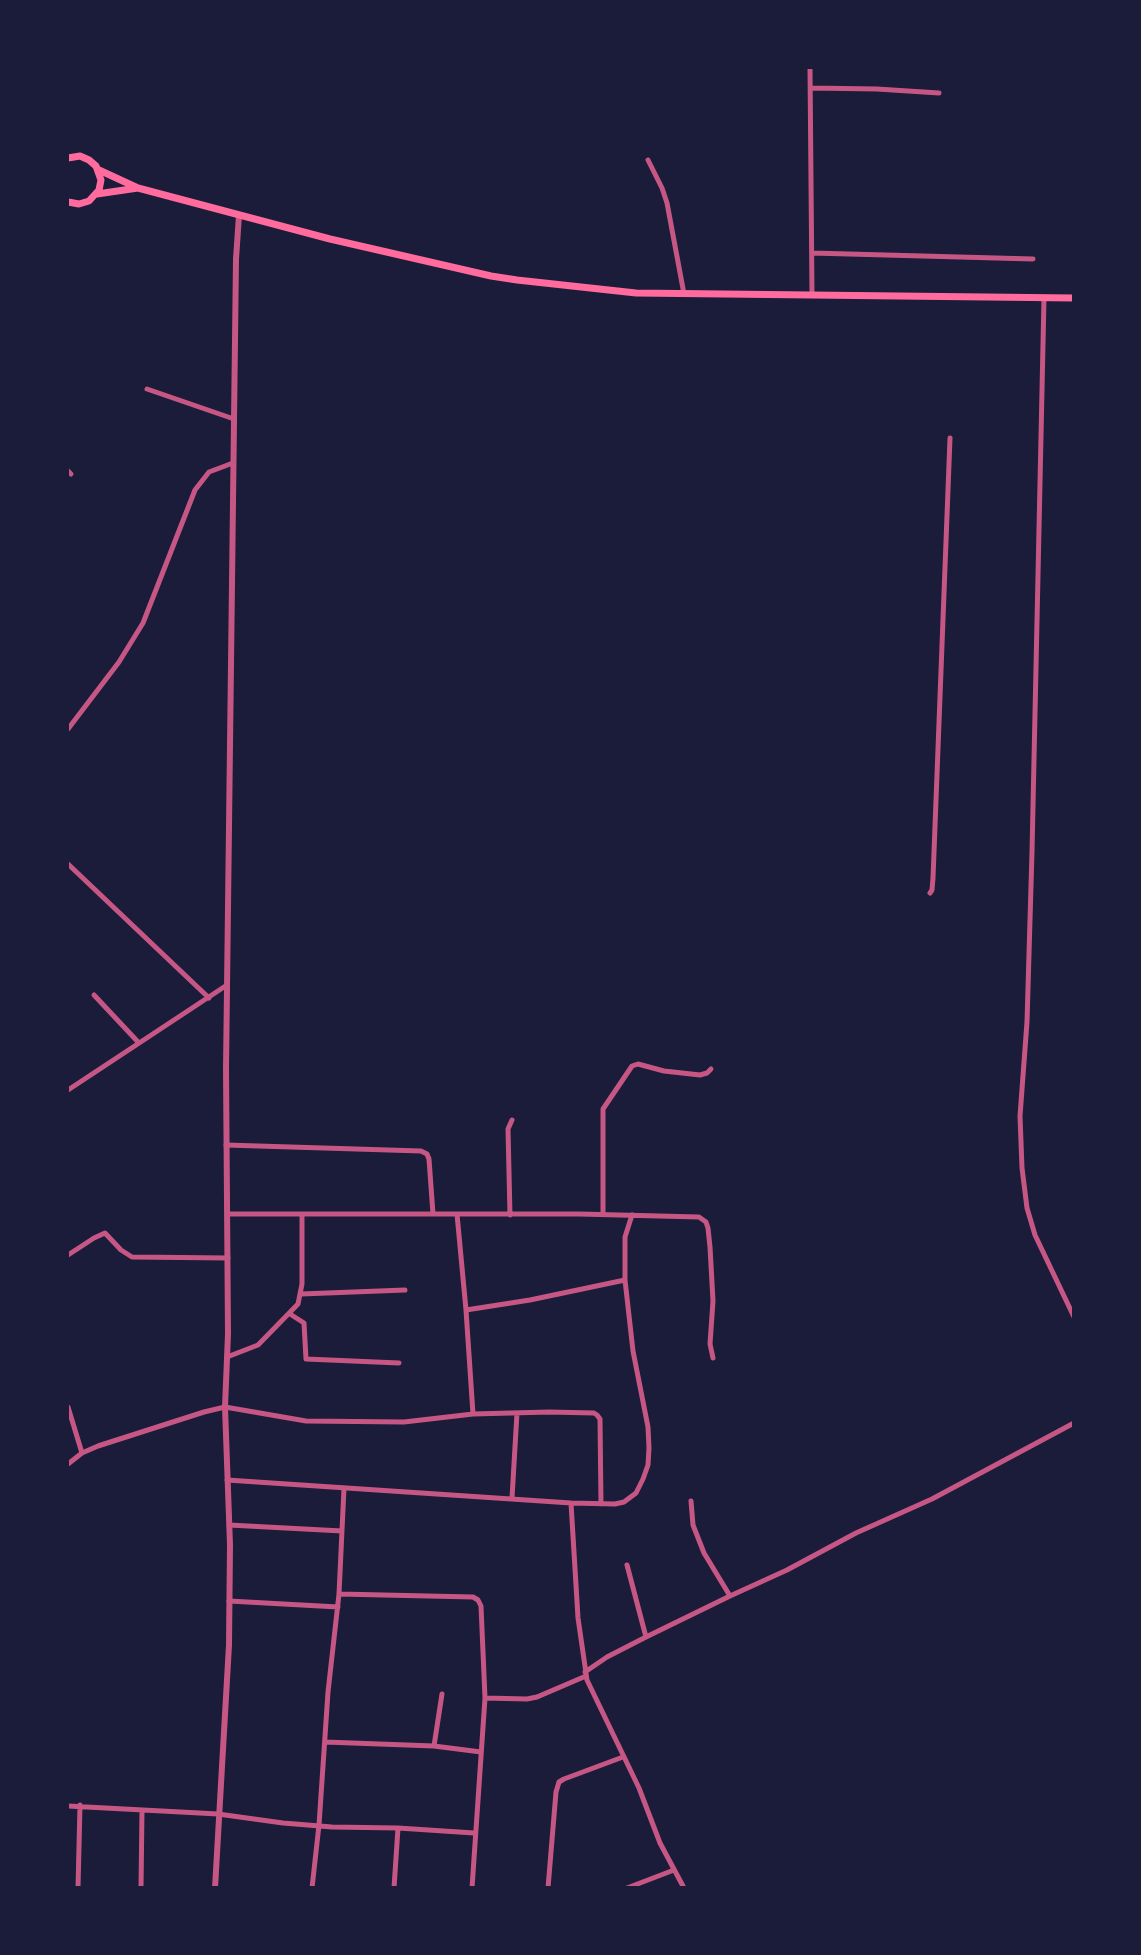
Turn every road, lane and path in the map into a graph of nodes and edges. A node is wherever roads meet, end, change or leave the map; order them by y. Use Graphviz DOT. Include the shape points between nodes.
graph roads {
  1 [pos="810,68"];
  2 [pos="811,88"];
  3 [pos="939,93"];
  4 [pos="68,158"];
  5 [pos="648,160"];
  6 [pos="99,170"];
  7 [pos="138,188"];
  8 [pos="96,194"];
  9 [pos="68,202"];
  10 [pos="239,215"];
  11 [pos="812,253"];
  12 [pos="1033,259"];
  13 [pos="684,294"];
  14 [pos="812,294"];
  15 [pos="1044,298"];
  16 [pos="1074,298"];
  17 [pos="147,389"];
  18 [pos="234,419"];
  19 [pos="950,438"];
  20 [pos="233,463"];
  21 [pos="68,729"];
  22 [pos="68,864"];
  23 [pos="930,893"];
  24 [pos="227,985"];
  25 [pos="94,995"];
  26 [pos="209,998"];
  27 [pos="139,1043"];
  28 [pos="711,1069"];
  29 [pos="68,1090"];
  30 [pos="512,1120"];
  31 [pos="226,1145"];
  32 [pos="228,1214"];
  33 [pos="302,1214"];
  34 [pos="433,1214"];
  35 [pos="457,1214"];
  36 [pos="603,1214"];
  37 [pos="510,1215"];
  38 [pos="632,1215"];
  39 [pos="68,1255"];
  40 [pos="228,1258"];
  41 [pos="625,1280"];
  42 [pos="405,1290"];
  43 [pos="301,1294"];
  44 [pos="466,1310"];
  45 [pos="290,1314"];
  46 [pos="1074,1317"];
  47 [pos="227,1358"];
  48 [pos="713,1358"];
  49 [pos="399,1363"];
  50 [pos="68,1407"];
  51 [pos="225,1407"];
  52 [pos="517,1413"];
  53 [pos="473,1414"];
  54 [pos="1074,1423"];
  55 [pos="82,1453"];
  56 [pos="68,1464"];
  57 [pos="228,1480"];
  58 [pos="344,1488"];
  59 [pos="512,1498"];
  60 [pos="692,1501"];
  61 [pos="571,1503"];
  62 [pos="601,1504"];
  63 [pos="229,1525"];
  64 [pos="342,1531"];
  65 [pos="627,1565"];
  66 [pos="339,1594"];
  67 [pos="730,1596"];
  68 [pos="229,1602"];
  69 [pos="338,1607"];
  70 [pos="646,1637"];
  71 [pos="585,1674"];
  72 [pos="442,1694"];
  73 [pos="485,1698"];
  74 [pos="325,1742"];
  75 [pos="434,1746"];
  76 [pos="481,1752"];
  77 [pos="623,1757"];
  78 [pos="68,1806"];
  79 [pos="80,1806"];
  80 [pos="142,1810"];
  81 [pos="218,1814"];
  82 [pos="319,1826"];
  83 [pos="398,1828"];
  84 [pos="474,1833"];
  85 [pos="674,1870"];
  86 [pos="78,1887"];
  87 [pos="141,1887"];
  88 [pos="215,1887"];
  89 [pos="312,1887"];
  90 [pos="394,1887"];
  91 [pos="472,1887"];
  92 [pos="548,1887"];
  93 [pos="627,1887"];
  94 [pos="684,1887"];
  1 -- 2 [label="street"];
  2 -- 3 [label="street"];
  2 -- 11 [label="street"];
  4 -- 6 [label="main road" via="85,158"];
  5 -- 13 [label="street" via="667,203"];
  6 -- 7 [label="main road"];
  6 -- 8 [label="main road" via="101,185"];
  7 -- 8 [label="main road"];
  7 -- 10 [label="main road"];
  8 -- 9 [label="main road" via="84,203"];
  10 -- 13 [label="main road" via="491,276 618,292"];
  10 -- 18 [label="street"];
  11 -- 12 [label="street"];
  11 -- 14 [label="street"];
  13 -- 14 [label="main road"];
  14 -- 15 [label="main road"];
  15 -- 16 [label="main road"];
  15 -- 46 [label="street" via="1032,874 1020,1116 1022,1168 1030,1218"];
  17 -- 18 [label="street"];
  18 -- 20 [label="street"];
  19 -- 23 [label="street"];
  20 -- 21 [label="street" via="209,472 195,490 139,630 120,662"];
  20 -- 24 [label="street"];
  22 -- 26 [label="street"];
  24 -- 26 [label="street"];
  24 -- 31 [label="street"];
  25 -- 27 [label="street"];
  26 -- 27 [label="street"];
  27 -- 29 [label="street"];
  28 -- 36 [label="street" via="700,1075 632,1066 603,1109"];
  30 -- 37 [label="street" via="508,1129"];
  31 -- 32 [label="street"];
  31 -- 34 [label="street" via="421,1151 429,1159"];
  32 -- 33 [label="street"];
  32 -- 40 [label="street"];
  33 -- 34 [label="street"];
  33 -- 43 [label="street"];
  34 -- 35 [label="street"];
  35 -- 37 [label="street"];
  35 -- 44 [label="street"];
  36 -- 37 [label="street"];
  36 -- 38 [label="street"];
  38 -- 41 [label="street" via="625,1237"];
  38 -- 48 [label="street" via="693,1216 705,1222 710,1247"];
  39 -- 40 [label="street" via="105,1233 132,1257"];
  40 -- 47 [label="street"];
  41 -- 44 [label="street"];
  41 -- 62 [label="street" via="633,1351 648,1427 648,1465 636,1493 624,1502"];
  42 -- 43 [label="street"];
  43 -- 45 [label="street"];
  44 -- 53 [label="street"];
  45 -- 47 [label="street" via="258,1345"];
  45 -- 49 [label="street" via="304,1323 306,1359"];
  47 -- 51 [label="street"];
  50 -- 55 [label="street"];
  51 -- 53 [label="street" via="306,1420 404,1422"];
  51 -- 55 [label="street"];
  51 -- 57 [label="street"];
  52 -- 53 [label="street"];
  52 -- 59 [label="street"];
  52 -- 62 [label="street" via="597,1414"];
  54 -- 67 [label="street" via="932,1498"];
  55 -- 56 [label="street"];
  57 -- 58 [label="street"];
  57 -- 63 [label="street"];
  58 -- 59 [label="street"];
  58 -- 64 [label="street"];
  59 -- 61 [label="street"];
  60 -- 67 [label="street" via="693,1525 704,1553"];
  61 -- 62 [label="street"];
  61 -- 71 [label="street"];
  63 -- 64 [label="street"];
  63 -- 68 [label="street"];
  64 -- 66 [label="street"];
  65 -- 70 [label="street"];
  66 -- 69 [label="street"];
  66 -- 73 [label="street" via="443,1595 478,1600 482,1610"];
  67 -- 70 [label="street"];
  68 -- 69 [label="street"];
  68 -- 81 [label="street"];
  69 -- 74 [label="street"];
  70 -- 71 [label="street" via="607,1657"];
  71 -- 73 [label="street" via="537,1697"];
  71 -- 77 [label="street"];
  72 -- 75 [label="street"];
  73 -- 76 [label="street"];
  74 -- 75 [label="street"];
  74 -- 82 [label="street"];
  75 -- 76 [label="street"];
  76 -- 84 [label="street"];
  77 -- 85 [label="street"];
  77 -- 92 [label="street" via="559,1782"];
  78 -- 79 [label="street"];
  79 -- 80 [label="street"];
  79 -- 86 [label="street"];
  80 -- 81 [label="street"];
  80 -- 87 [label="street"];
  81 -- 82 [label="street"];
  81 -- 88 [label="street"];
  82 -- 83 [label="street"];
  82 -- 89 [label="street"];
  83 -- 84 [label="street"];
  83 -- 90 [label="street"];
  84 -- 91 [label="street"];
  85 -- 93 [label="street"];
  85 -- 94 [label="street"];
}
